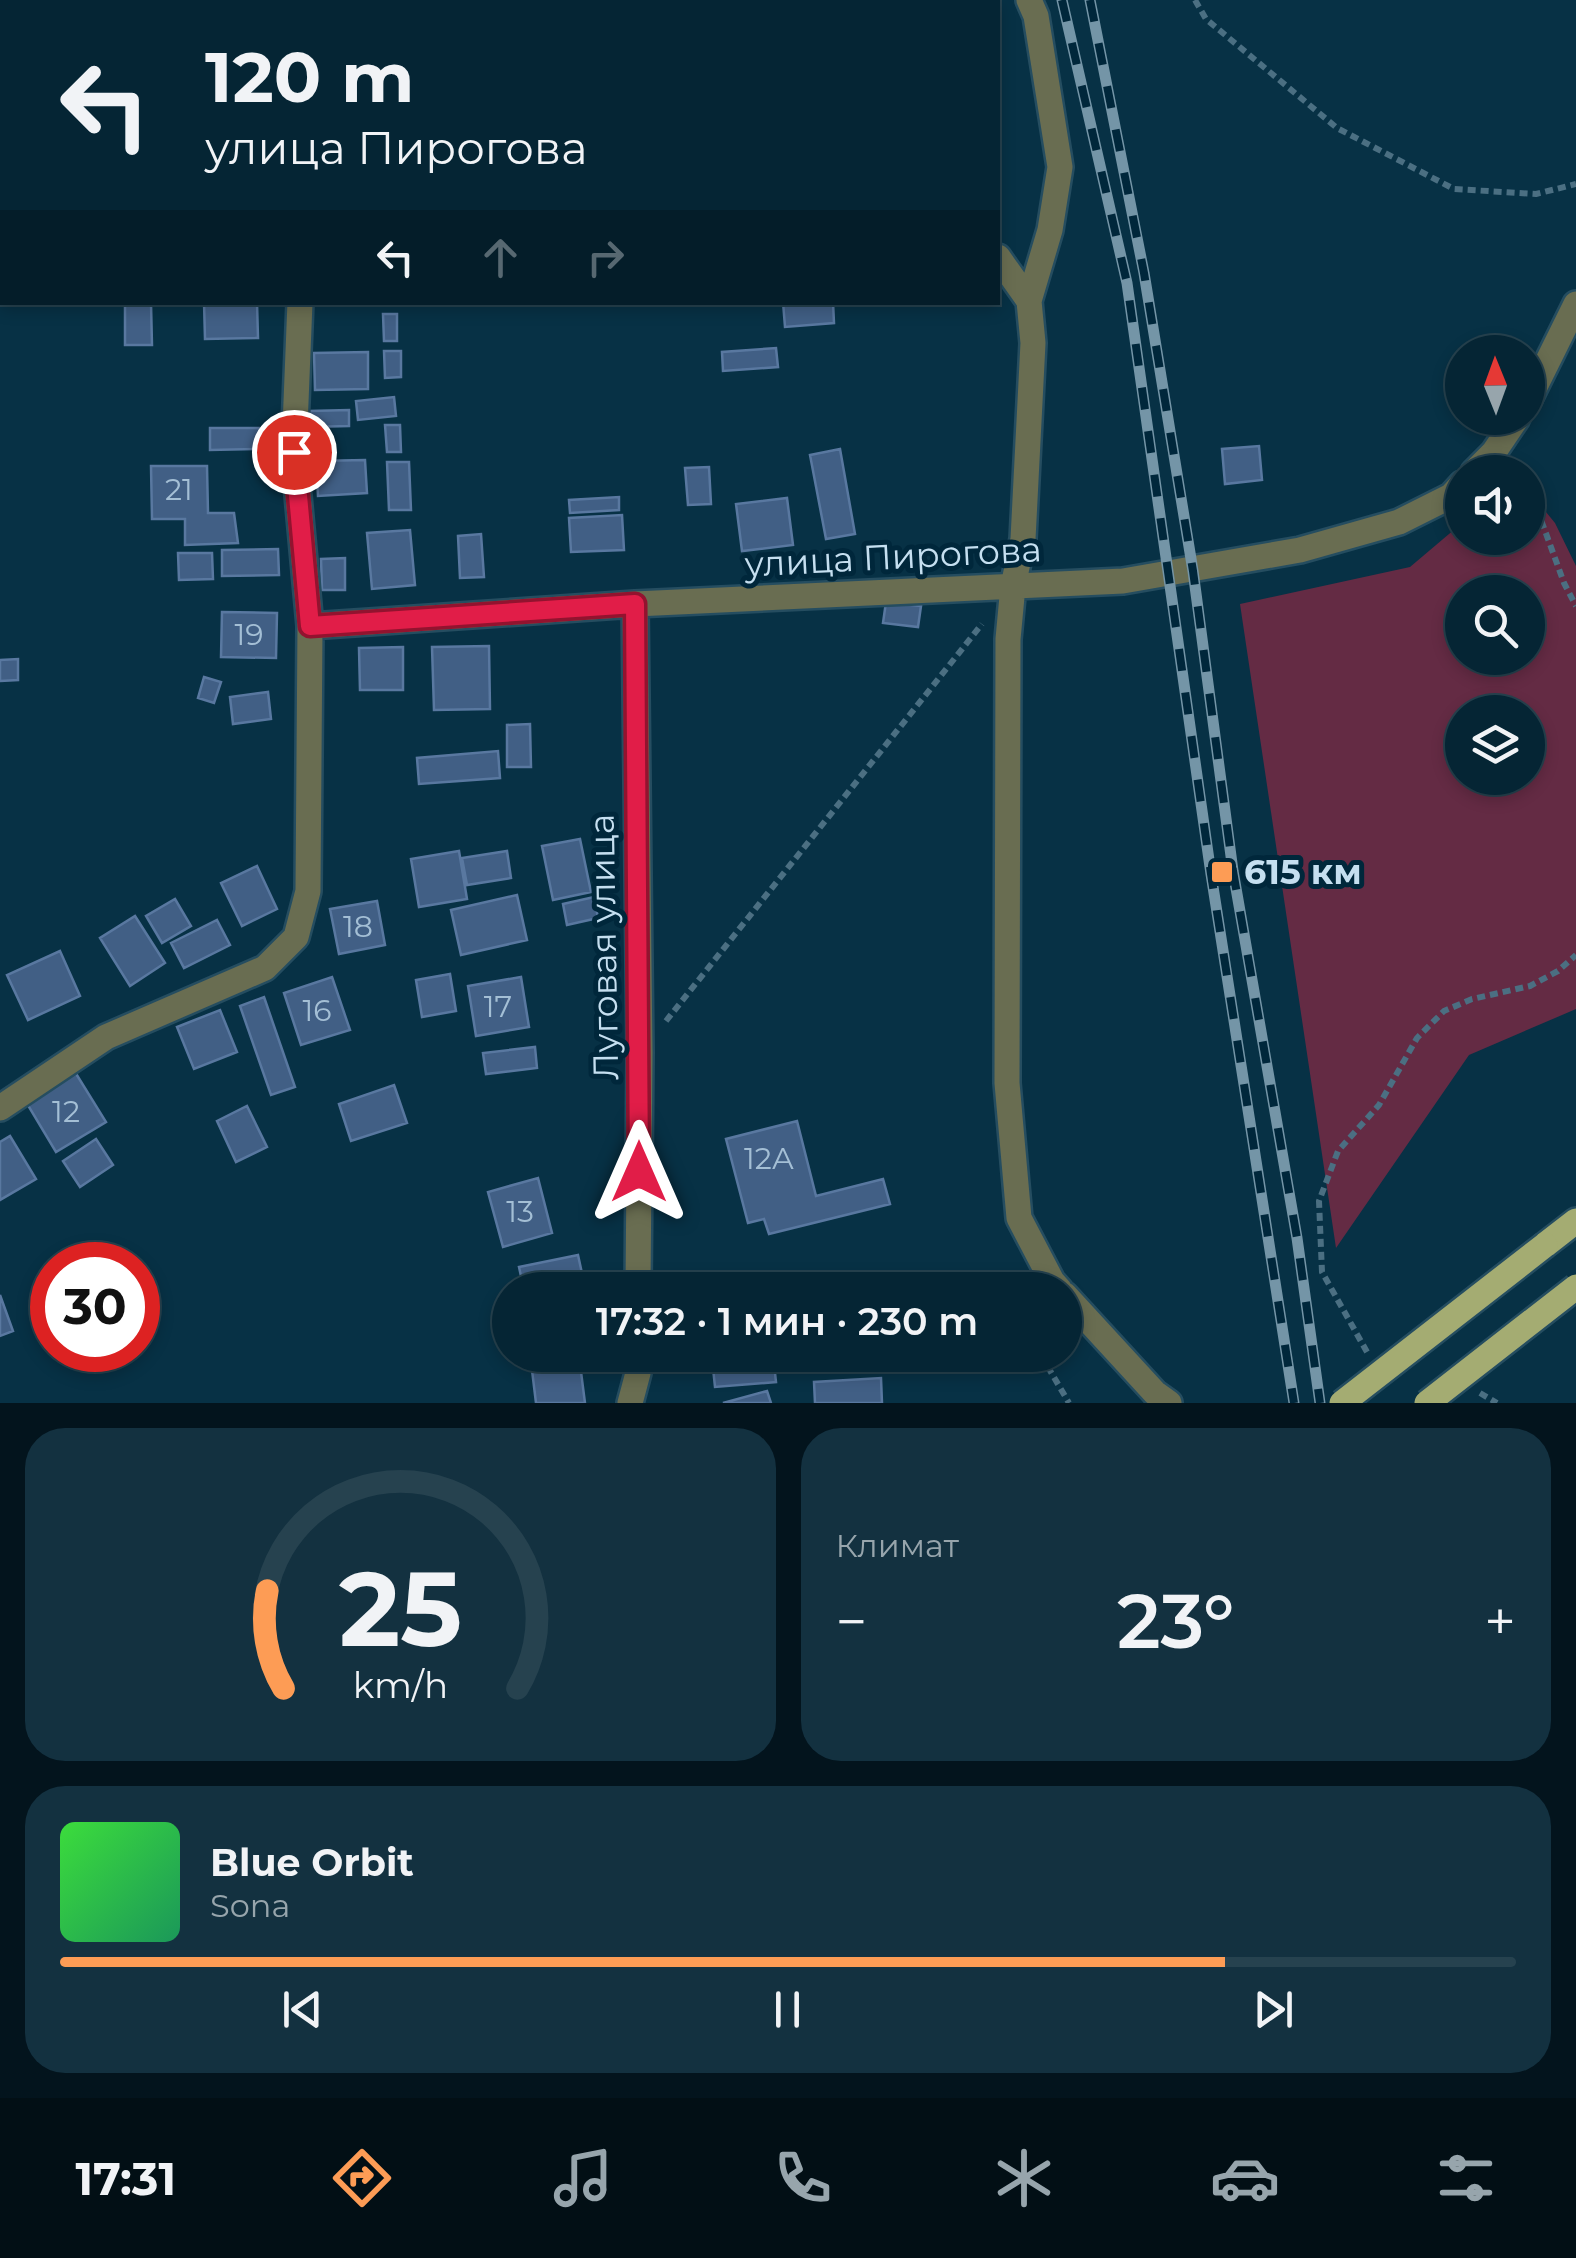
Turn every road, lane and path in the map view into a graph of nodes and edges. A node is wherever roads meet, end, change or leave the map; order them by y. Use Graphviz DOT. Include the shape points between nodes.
graph roads {
  1 [pos="1028,0"];
  2 [pos="1195,0"];
  3 [pos="1576,184"];
  4 [pos="1000,260"];
  5 [pos="1029,302"];
  6 [pos="1576,304"];
  7 [pos="300,305"];
  8 [pos="1545,367"];
  9 [pos="1506,435"];
  10 [pos="1491,455"];
  11 [pos="1445,499"];
  12 [pos="1545,530"];
  13 [pos="1013,586"];
  14 [pos="635,604"];
  15 [pos="1576,606"];
  16 [pos="310,626"];
  17 [pos="1576,955"];
  18 [pos="640,1053"];
  19 [pos="0,1108"];
  20 [pos="1576,1221"];
  21 [pos="638,1272"];
  22 [pos="1047,1272"];
  23 [pos="1576,1287"];
  24 [pos="1082,1314"];
  25 [pos="1372,1360"];
  26 [pos="635,1372"];
  27 [pos="1051,1372"];
  28 [pos="1467,1385"];
  29 [pos="630,1403"];
  30 [pos="1069,1403"];
  31 [pos="1170,1403"];
  32 [pos="1342,1403"];
  33 [pos="1427,1403"];
  34 [pos="1497,1403"];
  1 -- 5 [label="street" via="1060,167"];
  2 -- 3 [label="path" via="1206,19 1337,128 1454,189 1536,194"];
  4 -- 5 [label="street"];
  5 -- 13 [label="street" via="1034,343 1023,538"];
  6 -- 8 [label="street"];
  7 -- 16 [label="street" via="294,452"];
  9 -- 10 [label="street"];
  11 -- 13 [label="street, улица Пирогова" via="1398,522 1300,550 1123,581"];
  12 -- 15 [label="path"];
  13 -- 14 [label="street, улица Пирогова"];
  13 -- 18 [label="path"];
  13 -- 22 [label="street" via="1006,1083 1018,1218"];
  14 -- 16 [label="street, улица Пирогова"];
  14 -- 18 [label="street, Луговая улица"];
  16 -- 19 [label="street" via="308,891 296,938 265,968 106,1038"];
  17 -- 25 [label="path" via="1530,986 1444,1011 1338,1151 1320,1202 1322,1272"];
  18 -- 21 [label="street, Луговая улица"];
  20 -- 32 [label="main road, bridge"];
  23 -- 33 [label="main road, bridge"];
  24 -- 31 [label="street"];
  26 -- 29 [label="street"];
  27 -- 30 [label="path"];
  28 -- 34 [label="path"];
}
